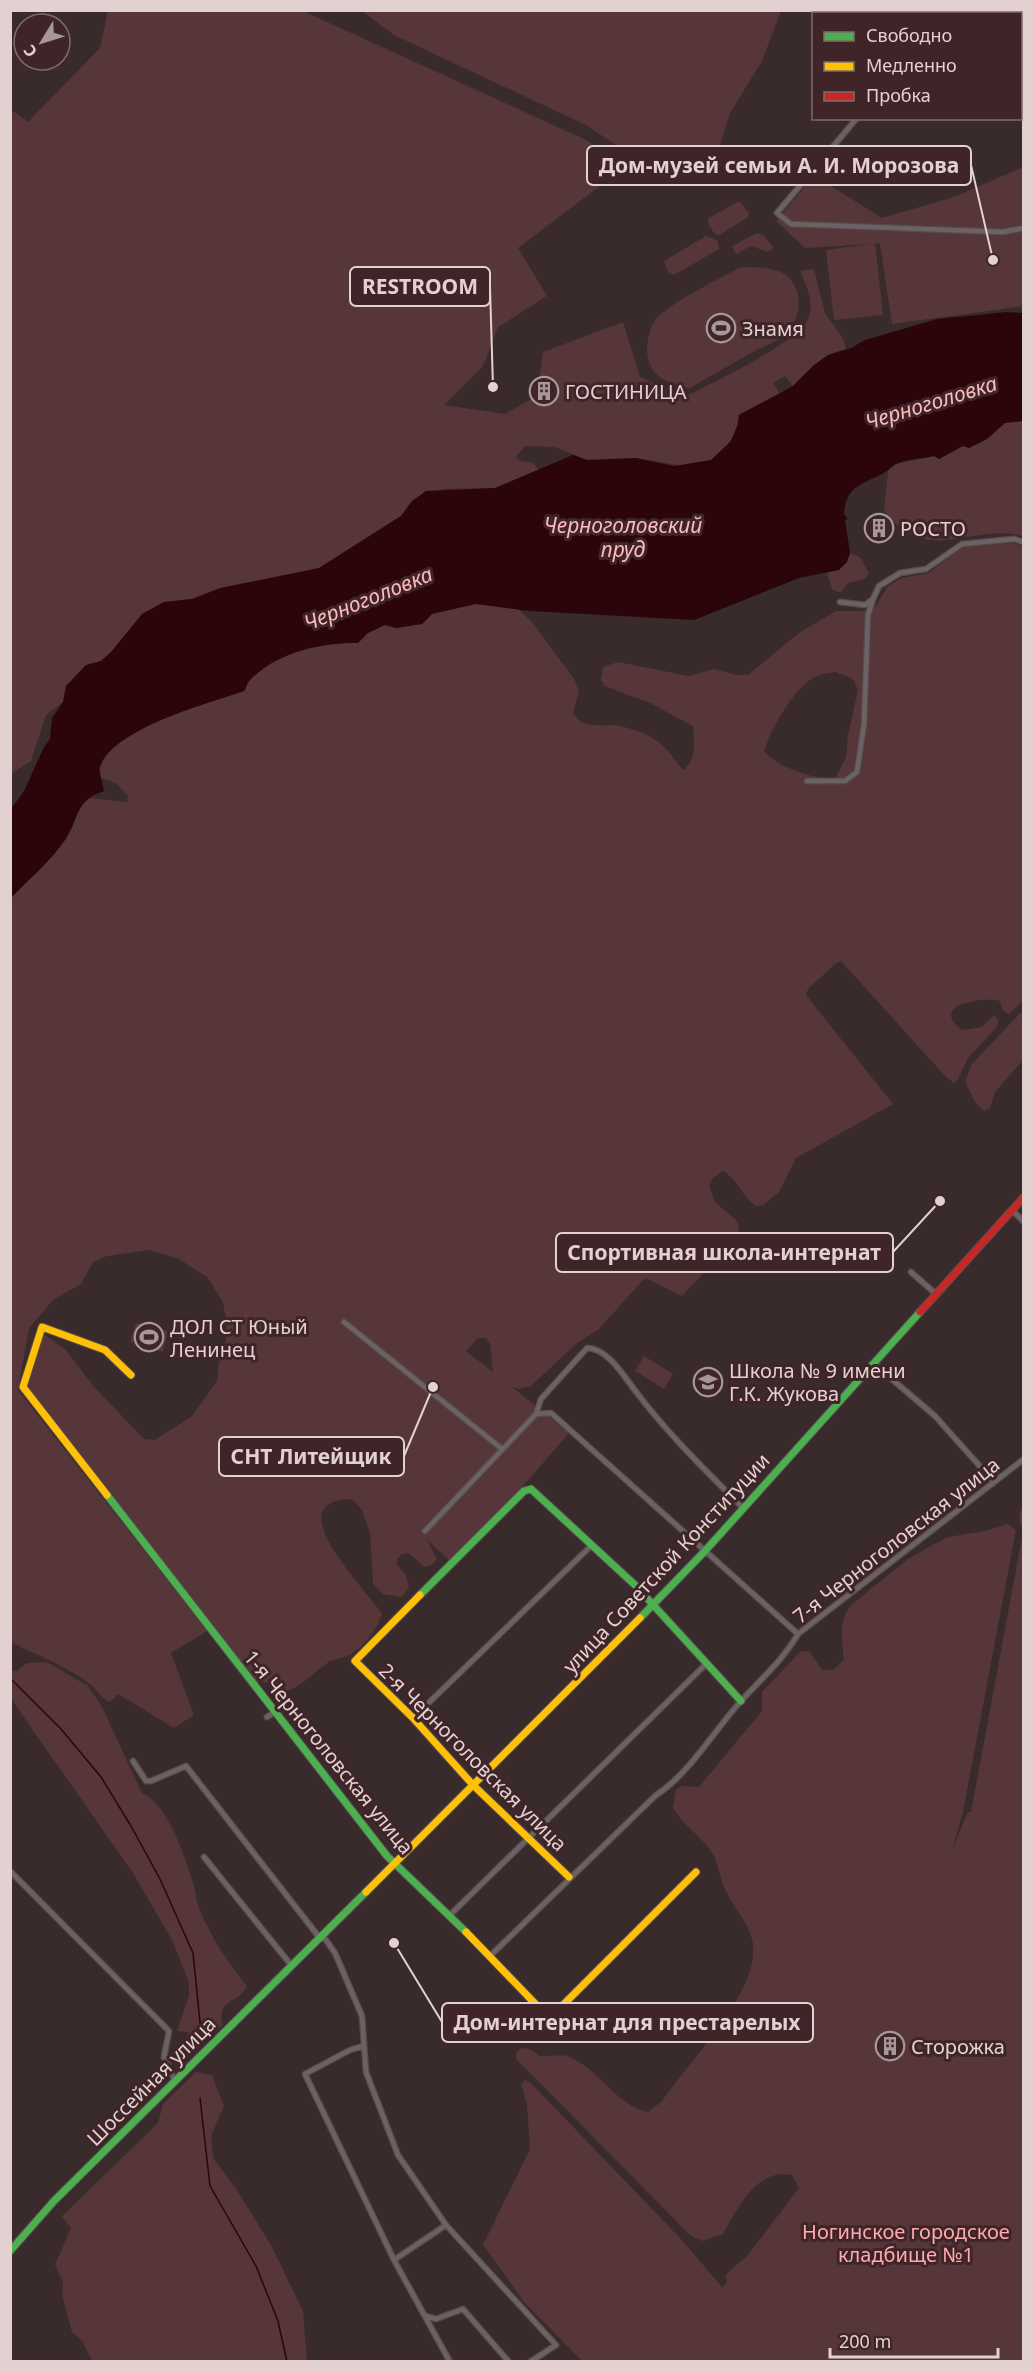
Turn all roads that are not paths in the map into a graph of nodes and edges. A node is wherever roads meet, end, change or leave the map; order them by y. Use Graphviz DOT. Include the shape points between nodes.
graph roads {
  1 [pos="1008,10"];
  2 [pos="1015,12"];
  3 [pos="855,120"];
  4 [pos="1023,228"];
  5 [pos="1023,542"];
  6 [pos="873,599"];
  7 [pos="840,602"];
  8 [pos="807,781"];
  9 [pos="1023,1197"];
  10 [pos="1012,1210"];
  11 [pos="1023,1222"];
  12 [pos="911,1272"];
  13 [pos="936,1294"];
  14 [pos="344,1322"];
  15 [pos="873,1363"];
  16 [pos="131,1375"];
  17 [pos="536,1413"];
  18 [pos="502,1449"];
  19 [pos="1023,1459"];
  20 [pos="994,1482"];
  21 [pos="743,1508"];
  22 [pos="425,1531"];
  23 [pos="592,1545"];
  24 [pos="705,1551"];
  25 [pos="653,1605"];
  26 [pos="798,1634"];
  27 [pos="706,1664"];
  28 [pos="741,1701"];
  29 [pos="274,1713"];
  30 [pos="267,1717"];
  31 [pos="413,1718"];
  32 [pos="133,1761"];
  33 [pos="473,1785"];
  34 [pos="530,1838"];
  35 [pos="204,1857"];
  36 [pos="395,1863"];
  37 [pos="10,1871"];
  38 [pos="696,1872"];
  39 [pos="569,1877"];
  40 [pos="450,1914"];
  41 [pos="319,1937"];
  42 [pos="490,1956"];
  43 [pos="291,1965"];
  44 [pos="363,2046"];
  45 [pos="175,2081"];
  46 [pos="447,2225"];
  47 [pos="10,2252"];
  48 [pos="394,2260"];
  49 [pos="426,2316"];
  50 [pos="450,2361"];
  51 [pos="509,2361"];
  52 [pos="530,2361"];
  1 -- 2 [label="street"];
  3 -- 4 [label="street" via="777,213 791,224 1003,232"];
  5 -- 6 [label="street" via="1014,539 962,544 926,568 900,573 879,586"];
  6 -- 7 [label="street" via="865,605"];
  6 -- 8 [label="street" via="868,615 864,724 857,772 845,781"];
  9 -- 10 [label="street, улица Советской Конституции"];
  10 -- 11 [label="street"];
  10 -- 13 [label="street, улица Советской Конституции"];
  12 -- 13 [label="street"];
  13 -- 15 [label="street, улица Советской Конституции"];
  14 -- 18 [label="street"];
  15 -- 20 [label="street" via="934,1416"];
  15 -- 21 [label="street, улица Советской Конституции"];
  16 -- 29 [label="street, 1-я Черноголовская улица" via="105,1350 42,1327 23,1387"];
  17 -- 18 [label="street"];
  17 -- 21 [label="street" via="541,1399 584,1350 594,1348 622,1374 666,1431"];
  17 -- 24 [label="street" via="551,1413"];
  18 -- 22 [label="street"];
  19 -- 20 [label="street, 7-я Черноголовская улица"];
  20 -- 26 [label="street, 7-я Черноголовская улица"];
  21 -- 24 [label="street, улица Советской Конституции"];
  23 -- 25 [label="street"];
  23 -- 31 [label="street"];
  23 -- 31 [label="street, 2-я Черноголовская улица" via="535,1492 524,1491 354,1661"];
  24 -- 25 [label="street, улица Советской Конституции"];
  24 -- 26 [label="street"];
  25 -- 27 [label="street"];
  25 -- 33 [label="street, улица Советской Конституции"];
  26 -- 28 [label="street, 7-я Черноголовская улица" via="787,1652"];
  27 -- 28 [label="street"];
  27 -- 34 [label="street"];
  28 -- 39 [label="street, 7-я Черноголовская улица" via="672,1785 655,1796"];
  29 -- 30 [label="street"];
  29 -- 36 [label="street, 1-я Черноголовская улица"];
  31 -- 33 [label="street, 2-я Черноголовская улица"];
  32 -- 41 [label="street" via="146,1780 151,1781 184,1764"];
  33 -- 34 [label="street, 2-я Черноголовская улица"];
  33 -- 36 [label="street, улица Советской Конституции"];
  34 -- 39 [label="street, 2-я Черноголовская улица"];
  34 -- 40 [label="street"];
  35 -- 43 [label="street"];
  36 -- 40 [label="street, 1-я Черноголовская улица"];
  36 -- 41 [label="street, улица Советской Конституции"];
  37 -- 45 [label="street" via="169,2031 164,2057"];
  38 -- 42 [label="street, 1-я Черноголовская улица" via="555,2013 547,2016"];
  39 -- 42 [label="street, 7-я Черноголовская улица"];
  40 -- 42 [label="street, 1-я Черноголовская улица"];
  41 -- 43 [label="street, Шоссейная улица"];
  41 -- 44 [label="street" via="335,1953 362,2016"];
  43 -- 45 [label="street, Шоссейная улица"];
  44 -- 46 [label="street" via="366,2072 398,2155"];
  44 -- 48 [label="street" via="305,2074"];
  45 -- 47 [label="street, Шоссейная улица" via="54,2201"];
  46 -- 48 [label="street"];
  46 -- 52 [label="street" via="556,2345"];
  48 -- 49 [label="street"];
  49 -- 50 [label="street"];
  49 -- 51 [label="street" via="436,2319 463,2309"];
}
